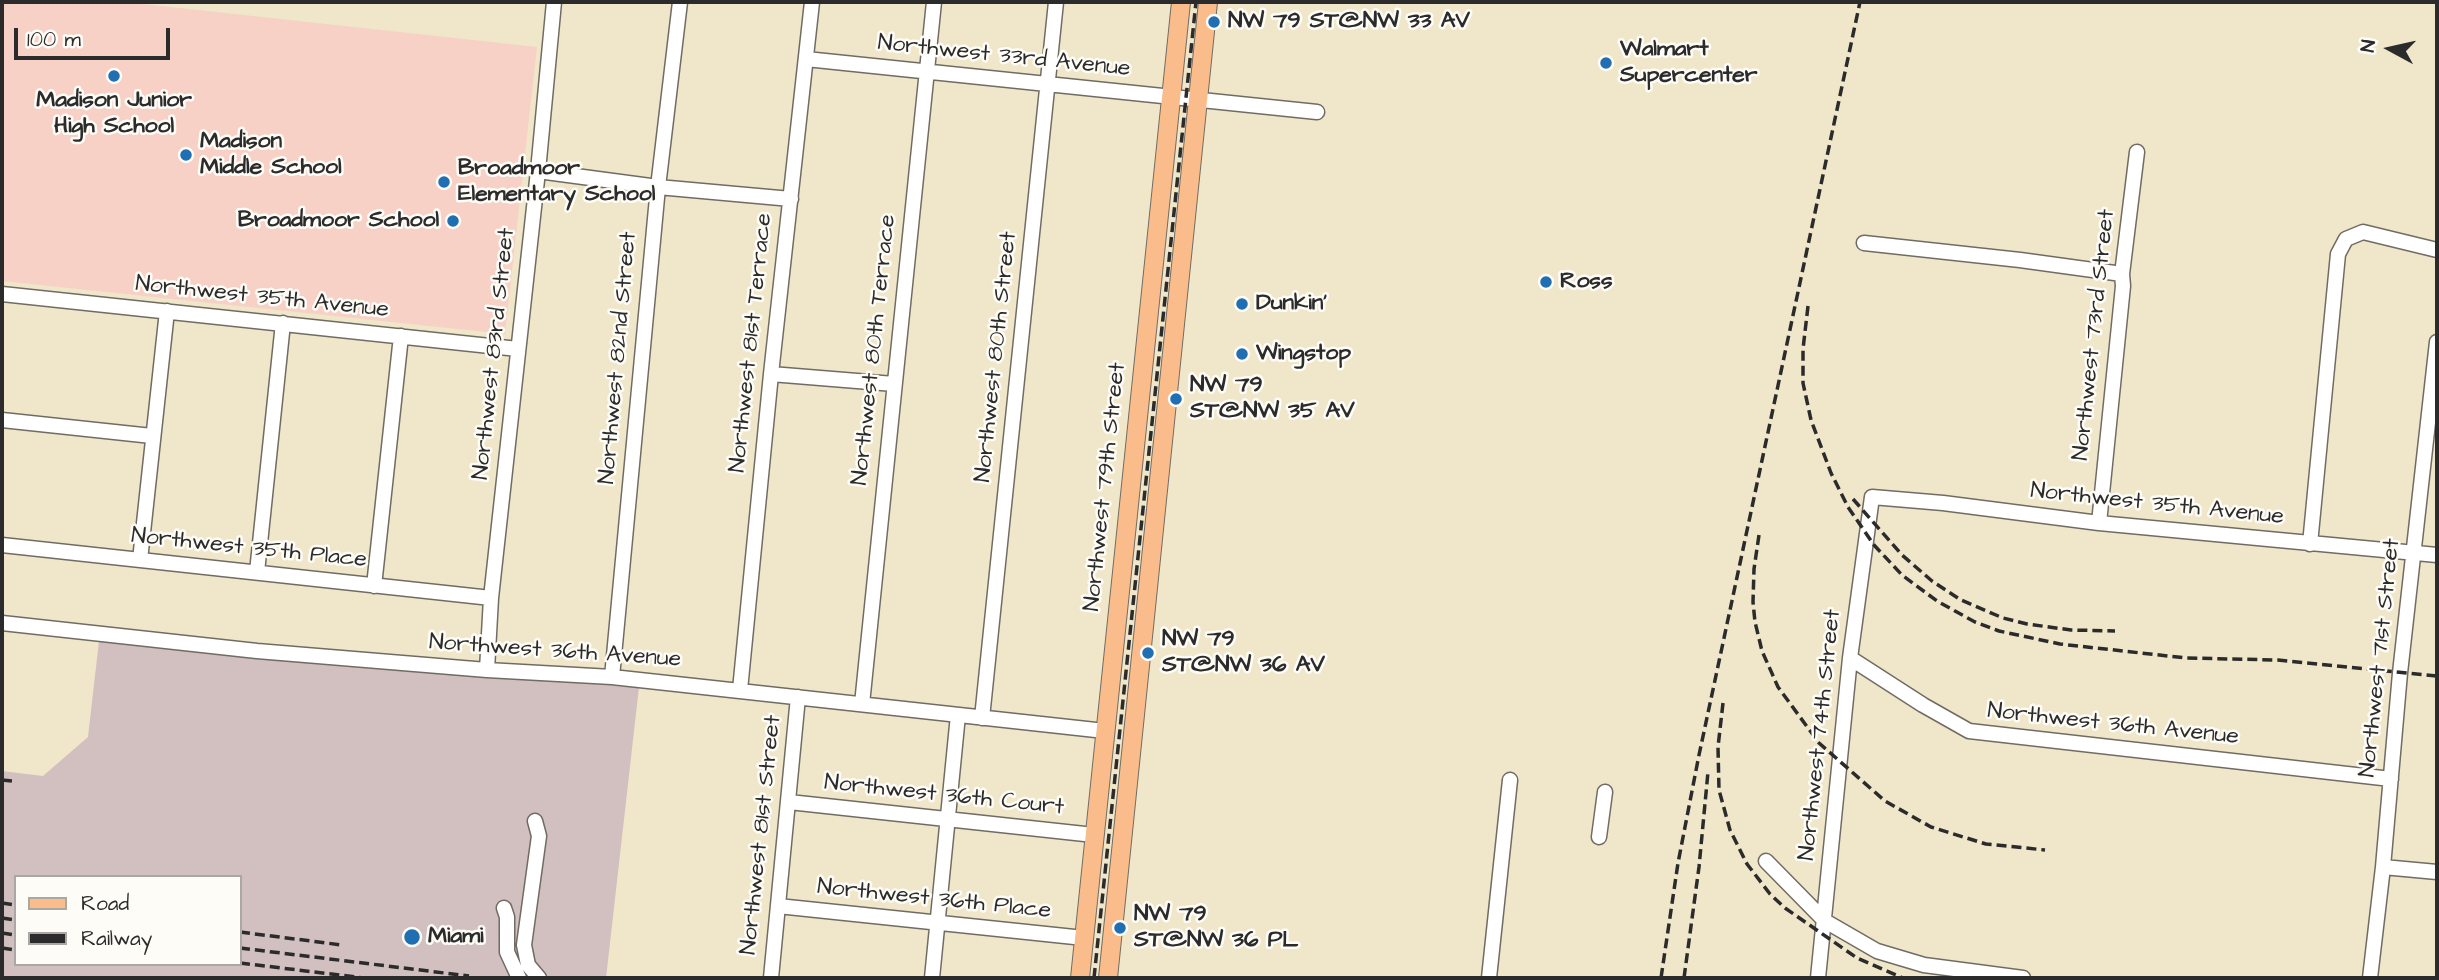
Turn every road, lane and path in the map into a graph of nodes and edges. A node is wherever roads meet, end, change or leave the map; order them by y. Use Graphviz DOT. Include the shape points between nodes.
graph roads {
  1 [pos="554,2"];
  2 [pos="680,2"];
  3 [pos="812,2"];
  4 [pos="934,2"];
  5 [pos="1056,2"];
  6 [pos="1181,2"];
  7 [pos="1208,2"];
  8 [pos="806,59"];
  9 [pos="927,72"];
  10 [pos="1048,85"];
  11 [pos="1172,97"];
  12 [pos="1198,101"];
  13 [pos="1317,112"];
  14 [pos="2137,152"];
  15 [pos="538,171"];
  16 [pos="659,187"];
  17 [pos="791,199"];
  18 [pos="1864,243"];
  19 [pos="2437,250"];
  20 [pos="2122,274"];
  21 [pos="2,294"];
  22 [pos="167,312"];
  23 [pos="283,323"];
  24 [pos="401,336"];
  25 [pos="2437,342"];
  26 [pos="518,349"];
  27 [pos="771,374"];
  28 [pos="894,384"];
  29 [pos="2,420"];
  30 [pos="152,436"];
  31 [pos="1872,496"];
  32 [pos="2099,523"];
  33 [pos="2310,544"];
  34 [pos="2,545"];
  35 [pos="2414,553"];
  36 [pos="2437,555"];
  37 [pos="140,560"];
  38 [pos="257,572"];
  39 [pos="374,586"];
  40 [pos="491,598"];
  41 [pos="2,624"];
  42 [pos="1850,658"];
  43 [pos="487,670"];
  44 [pos="612,677"];
  45 [pos="740,690"];
  46 [pos="798,697"];
  47 [pos="862,704"];
  48 [pos="958,715"];
  49 [pos="982,718"];
  50 [pos="1105,731"];
  51 [pos="2391,779"];
  52 [pos="1510,780"];
  53 [pos="1605,792"];
  54 [pos="789,802"];
  55 [pos="948,818"];
  56 [pos="535,821"];
  57 [pos="1094,835"];
  58 [pos="1600,837"];
  59 [pos="1766,861"];
  60 [pos="2383,867"];
  61 [pos="2437,872"];
  62 [pos="778,906"];
  63 [pos="504,908"];
  64 [pos="1825,920"];
  65 [pos="938,925"];
  66 [pos="1084,938"];
  67 [pos="519,978"];
  68 [pos="539,978"];
  69 [pos="771,978"];
  70 [pos="932,978"];
  71 [pos="1080,978"];
  72 [pos="1108,978"];
  73 [pos="1489,978"];
  74 [pos="1818,978"];
  75 [pos="2023,978"];
  76 [pos="2370,978"];
  1 -- 15 [label="street, Northwest 83rd Street"];
  2 -- 16 [label="street, Northwest 82nd Street"];
  3 -- 8 [label="street, Northwest 81st Terrace"];
  4 -- 9 [label="street, Northwest 80th Terrace"];
  5 -- 10 [label="street, Northwest 80th Street"];
  6 -- 11 [label="main road, Northwest 79th Street"];
  7 -- 12 [label="main road"];
  8 -- 9 [label="street, Northwest 33rd Avenue"];
  8 -- 17 [label="street, Northwest 81st Terrace"];
  9 -- 10 [label="street, Northwest 33rd Avenue"];
  9 -- 28 [label="street, Northwest 80th Terrace"];
  10 -- 11 [label="street, Northwest 33rd Avenue"];
  10 -- 49 [label="street, Northwest 80th Street"];
  11 -- 12 [label="street, Northwest 33rd Avenue"];
  11 -- 50 [label="main road, Northwest 79th Street"];
  12 -- 13 [label="street, Northwest 33rd Avenue"];
  12 -- 72 [label="main road"];
  14 -- 20 [label="street, Northwest 73rd Street"];
  15 -- 16 [label="street"];
  15 -- 26 [label="street, Northwest 83rd Street"];
  16 -- 17 [label="street"];
  16 -- 44 [label="street, Northwest 82nd Street"];
  17 -- 27 [label="street, Northwest 81st Terrace"];
  18 -- 20 [label="street"];
  19 -- 33 [label="street" via="2363,232 2346,239 2339,254"];
  20 -- 32 [label="street, Northwest 73rd Street"];
  21 -- 22 [label="street, Northwest 35th Avenue"];
  22 -- 23 [label="street, Northwest 35th Avenue"];
  22 -- 30 [label="street"];
  23 -- 24 [label="street, Northwest 35th Avenue"];
  23 -- 38 [label="street"];
  24 -- 26 [label="street, Northwest 35th Avenue"];
  24 -- 39 [label="street"];
  25 -- 35 [label="street, Northwest 71st Street"];
  26 -- 40 [label="street, Northwest 83rd Street"];
  27 -- 28 [label="street"];
  27 -- 45 [label="street, Northwest 81st Terrace"];
  28 -- 47 [label="street, Northwest 80th Terrace"];
  29 -- 30 [label="street"];
  30 -- 37 [label="street"];
  31 -- 32 [label="street, Northwest 35th Avenue"];
  31 -- 42 [label="street, Northwest 74th Street"];
  32 -- 33 [label="street, Northwest 35th Avenue"];
  33 -- 35 [label="street, Northwest 35th Avenue"];
  34 -- 37 [label="street, Northwest 35th Place"];
  35 -- 36 [label="street, Northwest 35th Avenue"];
  35 -- 51 [label="street, Northwest 71st Street"];
  37 -- 38 [label="street, Northwest 35th Place"];
  38 -- 39 [label="street, Northwest 35th Place"];
  39 -- 40 [label="street, Northwest 35th Place"];
  40 -- 43 [label="street, Northwest 83rd Street"];
  41 -- 43 [label="street, Northwest 36th Avenue"];
  42 -- 51 [label="street, Northwest 36th Avenue" via="1969,731"];
  42 -- 64 [label="street, Northwest 74th Street"];
  43 -- 44 [label="street, Northwest 36th Avenue"];
  44 -- 45 [label="street, Northwest 36th Avenue"];
  45 -- 46 [label="street, Northwest 36th Avenue"];
  46 -- 47 [label="street, Northwest 36th Avenue"];
  46 -- 54 [label="street, Northwest 81st Street"];
  47 -- 48 [label="street, Northwest 36th Avenue"];
  48 -- 49 [label="street, Northwest 36th Avenue"];
  48 -- 55 [label="street"];
  49 -- 50 [label="street, Northwest 36th Avenue"];
  50 -- 57 [label="main road, Northwest 79th Street"];
  51 -- 60 [label="street, Northwest 71st Street"];
  52 -- 73 [label="street"];
  53 -- 58 [label="street"];
  54 -- 55 [label="street, Northwest 36th Court"];
  54 -- 62 [label="street, Northwest 81st Street"];
  55 -- 57 [label="street, Northwest 36th Court"];
  55 -- 65 [label="street"];
  56 -- 68 [label="street" via="539,836 524,945 528,965"];
  57 -- 66 [label="main road, Northwest 79th Street"];
  59 -- 64 [label="street"];
  60 -- 61 [label="street"];
  60 -- 76 [label="street, Northwest 71st Street"];
  62 -- 65 [label="street, Northwest 36th Place"];
  62 -- 69 [label="street, Northwest 81st Street"];
  63 -- 67 [label="street" via="507,953"];
  64 -- 74 [label="street, Northwest 74th Street"];
  64 -- 75 [label="street" via="1877,951 1923,965"];
  65 -- 66 [label="street, Northwest 36th Place"];
  65 -- 70 [label="street"];
  66 -- 71 [label="main road, Northwest 79th Street"];
}
